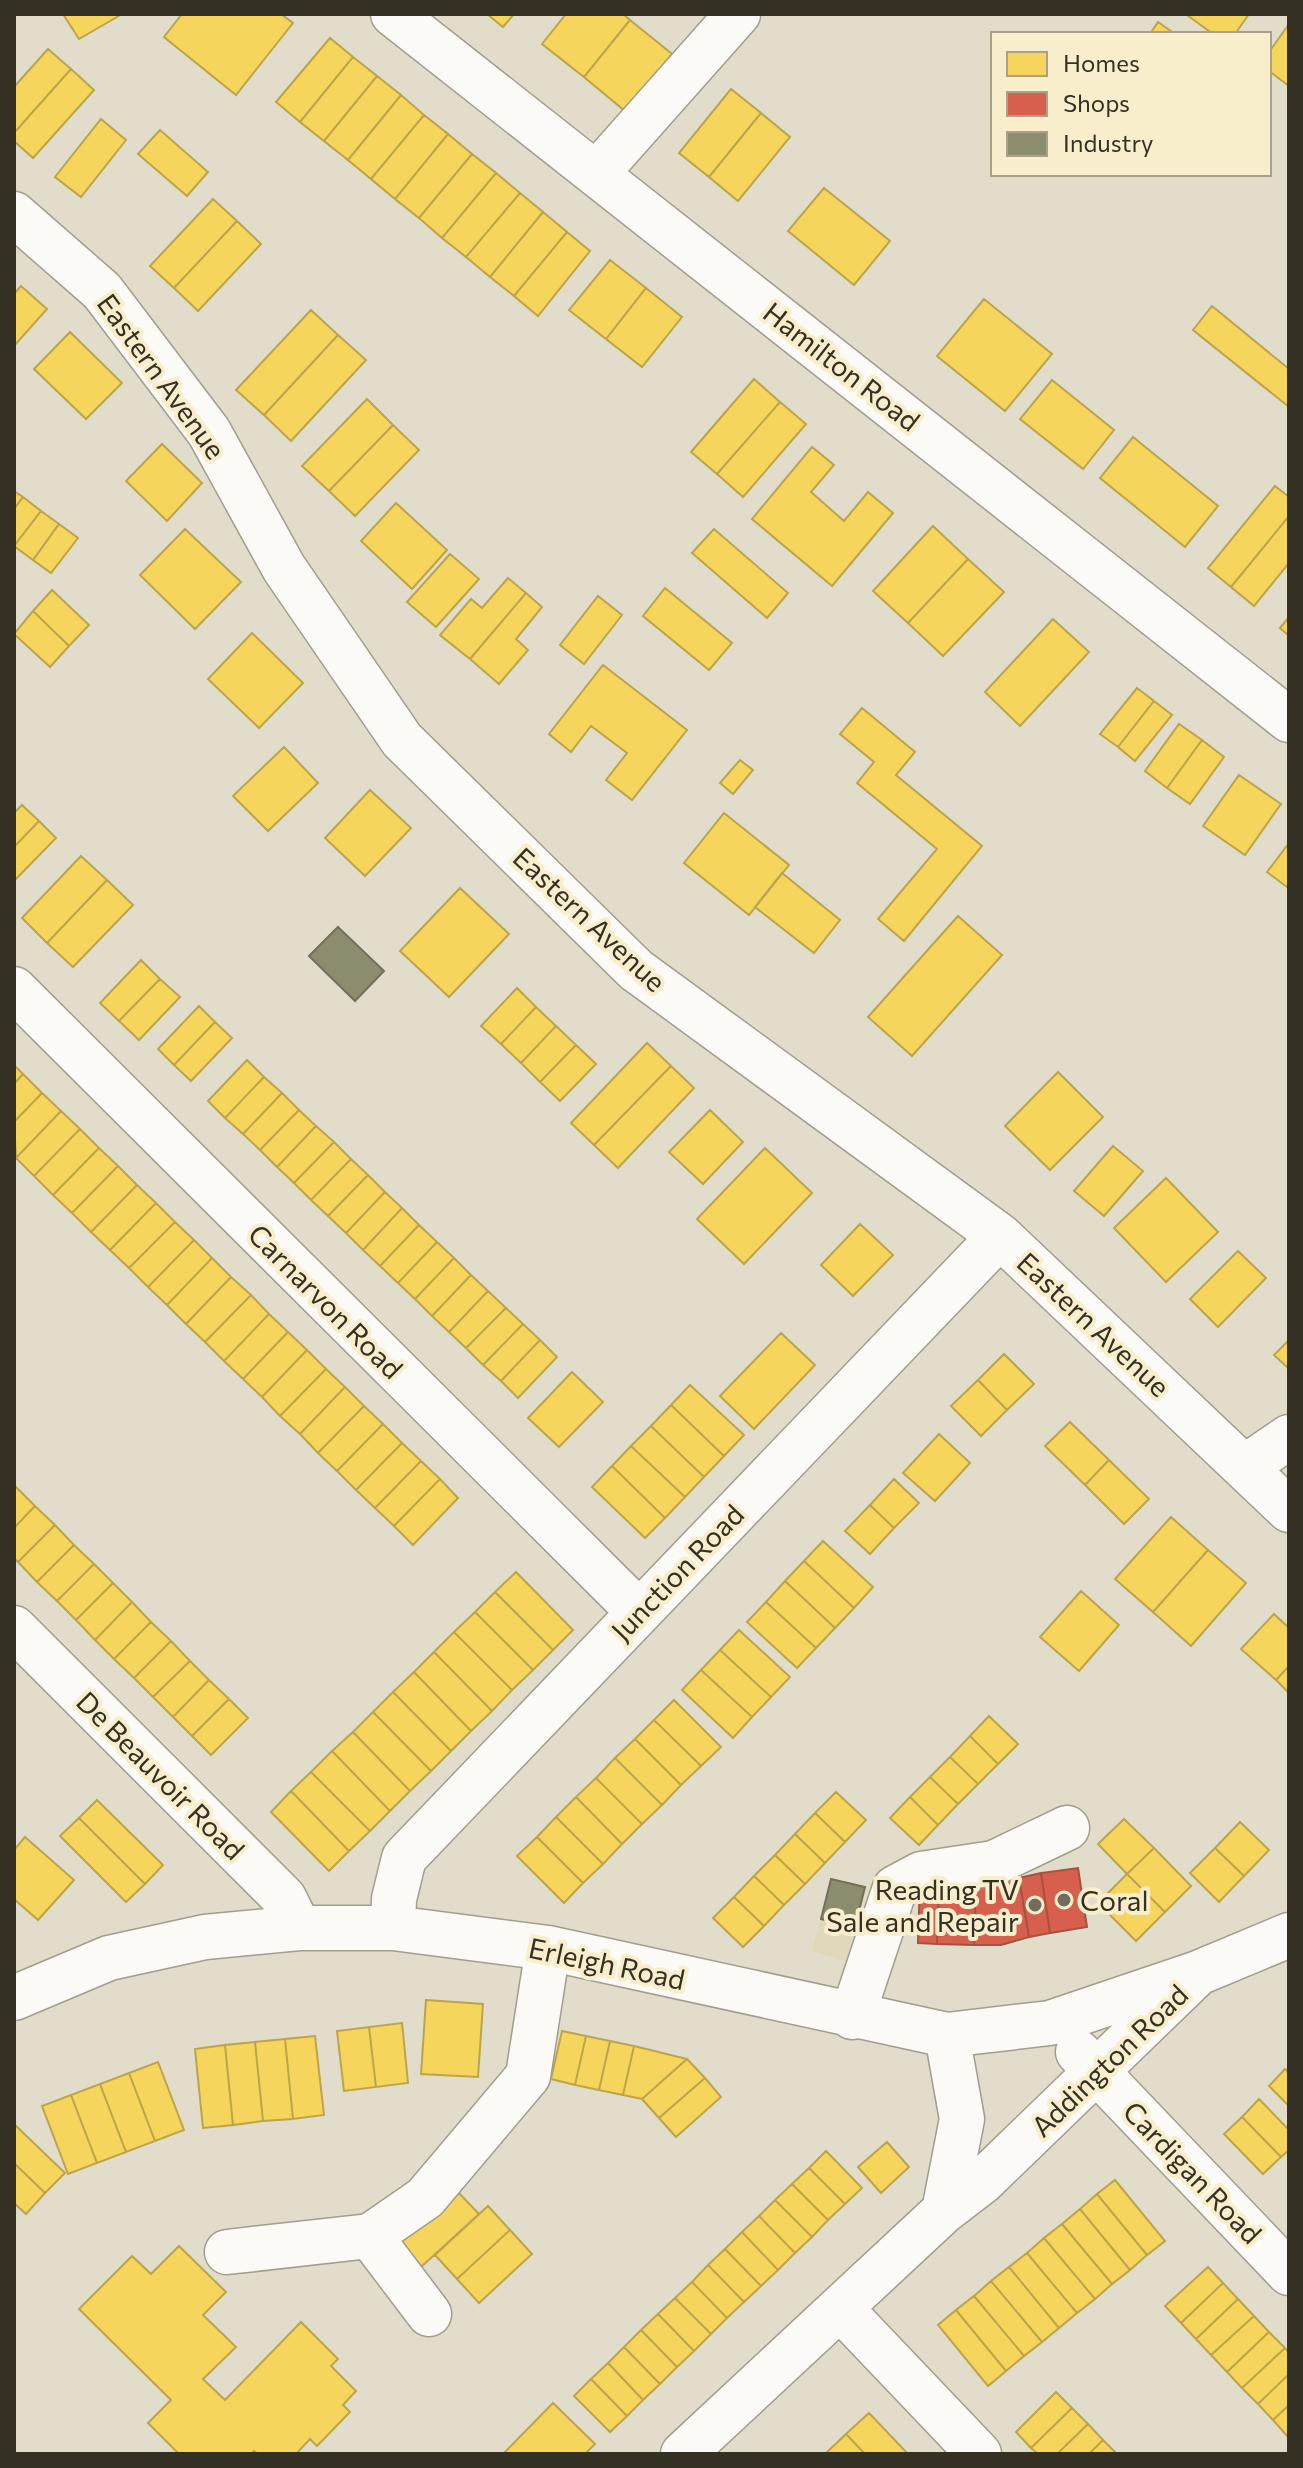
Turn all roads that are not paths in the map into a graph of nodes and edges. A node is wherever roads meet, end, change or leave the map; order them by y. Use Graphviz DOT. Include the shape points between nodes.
graph roads {
  1 [pos="393,14"];
  2 [pos="738,14"];
  3 [pos="596,174"];
  4 [pos="14,214"];
  5 [pos="1289,720"];
  6 [pos="14,989"];
  7 [pos="1000,1236"];
  8 [pos="1289,1437"];
  9 [pos="1245,1467"];
  10 [pos="1289,1510"];
  11 [pos="639,1612"];
  12 [pos="14,1628"];
  13 [pos="1067,1828"];
  14 [pos="299,1928"];
  15 [pos="393,1928"];
  16 [pos="1289,1935"];
  17 [pos="548,1948"];
  18 [pos="1198,1973"];
  19 [pos="14,1998"];
  20 [pos="852,2017"];
  21 [pos="1050,2023"];
  22 [pos="947,2035"];
  23 [pos="1097,2072"];
  24 [pos="944,2211"];
  25 [pos="370,2236"];
  26 [pos="227,2252"];
  27 [pos="1289,2273"];
  28 [pos="840,2308"];
  29 [pos="429,2314"];
  30 [pos="683,2454"];
  31 [pos="979,2454"];
  1 -- 3 [label="street, Hamilton Road"];
  2 -- 3 [label="street"];
  3 -- 5 [label="street, Hamilton Road"];
  4 -- 7 [label="street, Eastern Avenue" via="102,291 209,432 284,568 402,740 636,970"];
  6 -- 11 [label="street, Carnarvon Road"];
  7 -- 9 [label="street, Eastern Avenue"];
  7 -- 11 [label="street, Junction Road"];
  8 -- 9 [label="street"];
  9 -- 10 [label="street, Eastern Avenue"];
  11 -- 15 [label="street, Junction Road" via="404,1858"];
  12 -- 14 [label="street, De Beauvoir Road" via="284,1898"];
  13 -- 20 [label="street" via="994,1863 921,1874 895,1888"];
  14 -- 15 [label="street, Erleigh Road"];
  14 -- 19 [label="street, Erleigh Road" via="205,1937 109,1958"];
  15 -- 17 [label="street, Erleigh Road"];
  16 -- 18 [label="street, Addington Road"];
  17 -- 20 [label="street, Erleigh Road"];
  17 -- 25 [label="street" via="528,2076 425,2198"];
  18 -- 21 [label="street, Erleigh Road"];
  18 -- 23 [label="street, Addington Road"];
  20 -- 22 [label="street, Erleigh Road"];
  21 -- 22 [label="street, Erleigh Road"];
  21 -- 23 [label="street, Cardigan Road"];
  22 -- 24 [label="street" via="962,2119"];
  23 -- 24 [label="street, Addington Road" via="983,2181"];
  23 -- 27 [label="street, Cardigan Road"];
  24 -- 28 [label="street, Addington Road"];
  25 -- 26 [label="street"];
  25 -- 29 [label="street"];
  28 -- 30 [label="street, Addington Road"];
  28 -- 31 [label="street"];
}
